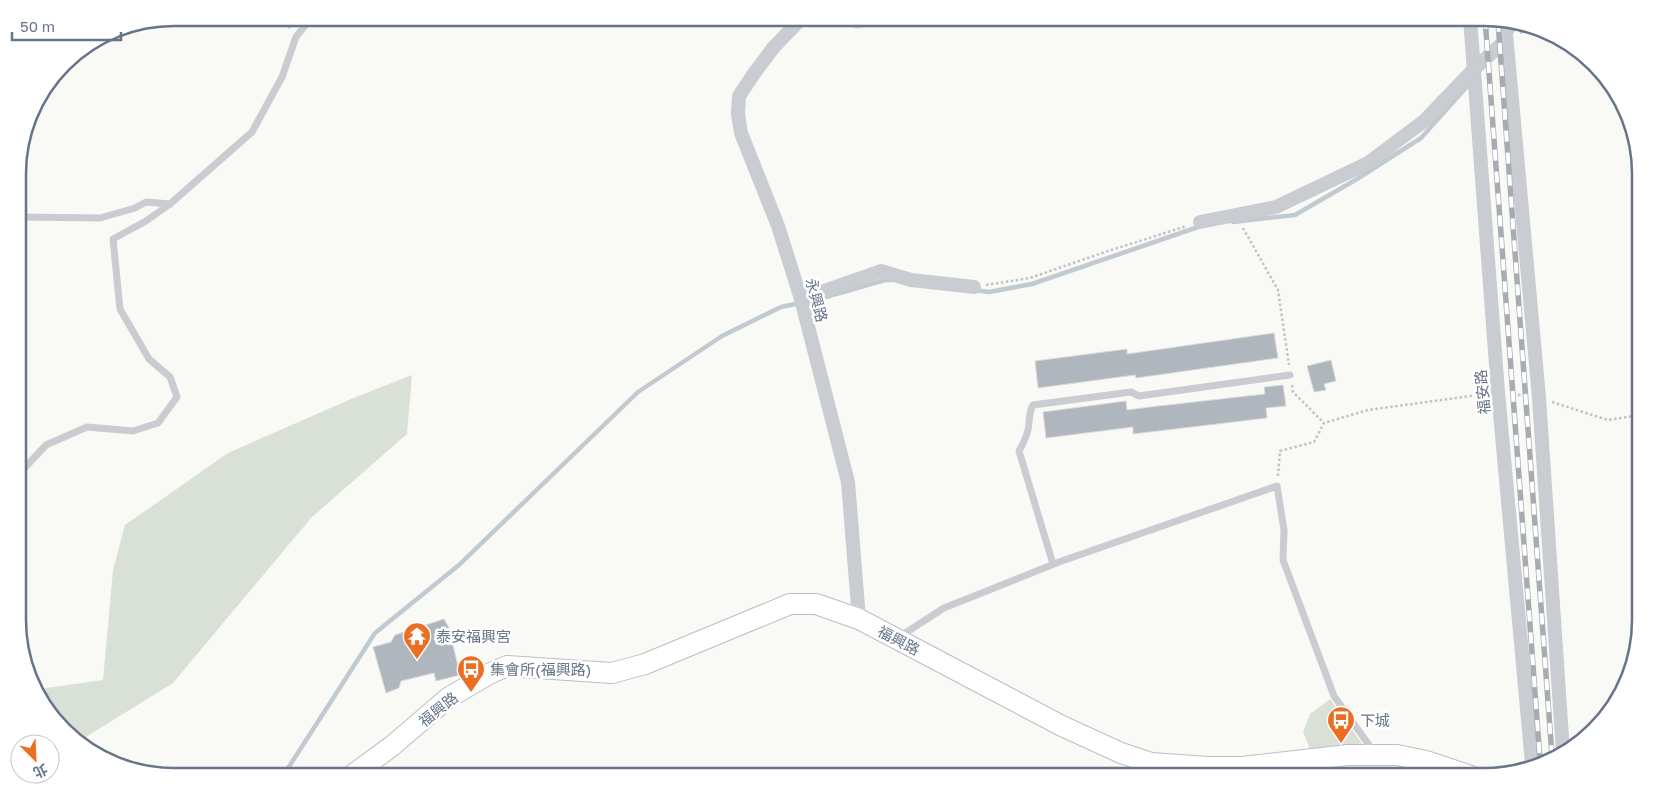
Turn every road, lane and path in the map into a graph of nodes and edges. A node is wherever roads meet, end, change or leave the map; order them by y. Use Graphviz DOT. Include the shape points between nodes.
graph roads {
  1 [pos="1471,26"];
  2 [pos="304,27"];
  3 [pos="794,27"];
  4 [pos="1505,28"];
  5 [pos="1506,40"];
  6 [pos="1474,69"];
  7 [pos="170,204"];
  8 [pos="1237,215"];
  9 [pos="27,217"];
  10 [pos="1200,222"];
  11 [pos="974,287"];
  12 [pos="801,299"];
  13 [pos="1290,375"];
  14 [pos="1498,392"];
  15 [pos="1540,398"];
  16 [pos="1632,416"];
  17 [pos="1324,423"];
  18 [pos="26,465"];
  19 [pos="1277,486"];
  20 [pos="1053,564"];
  21 [pos="859,619"];
  22 [pos="897,639"];
  23 [pos="1563,745"];
  24 [pos="1376,755"];
  25 [pos="1532,760"];
  26 [pos="1444,767"];
  27 [pos="363,768"];
  1 -- 6 [label="street, 福安路"];
  2 -- 7 [label="lane" via="296,37 282,77 252,132"];
  3 -- 12 [label="street, 永興路" via="773,48 739,96 738,114 741,133 778,226"];
  4 -- 5 [label="street"];
  5 -- 6 [label="street"];
  5 -- 15 [label="street"];
  6 -- 8 [label="street" via="1424,121 1368,163 1276,207"];
  6 -- 14 [label="street, 福安路"];
  7 -- 9 [label="lane" via="146,202 100,218"];
  7 -- 18 [label="lane" via="113,239 120,309 149,359 170,376 177,397 158,423 134,431 87,427 46,445"];
  8 -- 10 [label="street"];
  8 -- 13 [label="path" via="1278,290"];
  10 -- 11 [label="path" via="1030,278"];
  11 -- 12 [label="street" via="911,280 881,271"];
  12 -- 21 [label="street, 永興路" via="848,482"];
  13 -- 17 [label="path" via="1293,392"];
  13 -- 20 [label="lane" via="1139,396 1131,392 1034,405 1026,439 1019,451"];
  14 -- 15 [label="path"];
  14 -- 17 [label="path" via="1368,410"];
  14 -- 25 [label="street, 福安路"];
  15 -- 16 [label="path" via="1608,420"];
  15 -- 23 [label="street"];
  17 -- 19 [label="path" via="1314,442 1280,451"];
  19 -- 20 [label="lane"];
  19 -- 24 [label="lane" via="1284,530 1283,560 1334,696"];
  20 -- 22 [label="lane" via="944,608"];
  21 -- 22 [label="street, 福興路"];
  21 -- 27 [label="street, 福興路" via="816,604 790,604 645,664 612,673 507,666 448,698"];
  22 -- 24 [label="street, 福興路" via="1062,726 1151,763 1242,767 1348,754"];
  24 -- 26 [label="street, 福興路" via="1396,755"];
}
